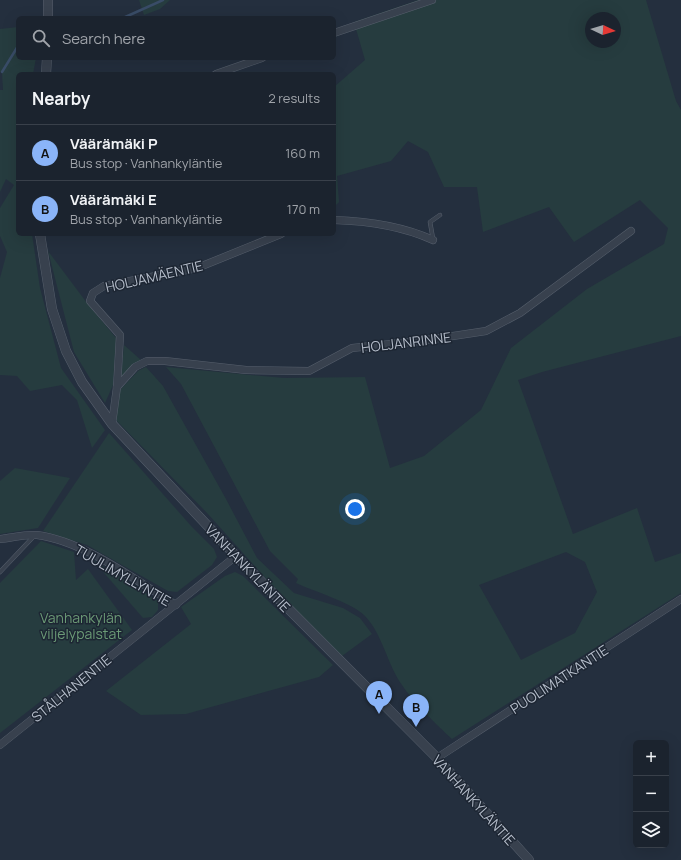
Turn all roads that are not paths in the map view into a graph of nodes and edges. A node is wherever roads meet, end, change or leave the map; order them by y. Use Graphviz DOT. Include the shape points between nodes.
graph roads {
  1 [pos="48,0"];
  2 [pos="432,0"];
  3 [pos="48,16"];
  4 [pos="336,32"];
  5 [pos="47,60"];
  6 [pos="256,60"];
  7 [pos="46,72"];
  8 [pos="222,72"];
  9 [pos="440,215"];
  10 [pos="336,220"];
  11 [pos="631,231"];
  12 [pos="40,236"];
  13 [pos="276,236"];
  14 [pos="433,240"];
  15 [pos="117,387"];
  16 [pos="112,424"];
  17 [pos="35,535"];
  18 [pos="0,539"];
  19 [pos="236,556"];
  20 [pos="0,572"];
  21 [pos="681,599"];
  22 [pos="176,605"];
  23 [pos="0,745"];
  24 [pos="437,758"];
  25 [pos="529,860"];
  1 -- 3 [label="street"];
  2 -- 4 [label="street"];
  5 -- 7 [label="street"];
  6 -- 8 [label="street"];
  9 -- 14 [label="lane" via="430,222"];
  10 -- 14 [label="street" via="396,227"];
  11 -- 15 [label="street, HOLJANRINNE" via="520,313 486,331 352,348 309,371 246,370 147,361 135,368"];
  12 -- 16 [label="street, VANHANKYLÄNTIE" via="52,309 66,351 82,382"];
  13 -- 15 [label="street, HOLJAMÄENTIE" via="197,268 104,286 93,293 90,301 120,335"];
  15 -- 16 [label="street, HOLJAMÄENTIE"];
  16 -- 19 [label="street, VANHANKYLÄNTIE"];
  17 -- 18 [label="street, TUULIMYLLYNTIE"];
  17 -- 20 [label="lane"];
  17 -- 22 [label="street, TUULIMYLLYNTIE" via="86,550"];
  19 -- 22 [label="street, STÅLHANENTIE"];
  19 -- 24 [label="street, VANHANKYLÄNTIE"];
  21 -- 24 [label="street, PUOLIMATKANTIE"];
  22 -- 23 [label="street, STÅLHANENTIE"];
  24 -- 25 [label="street, VANHANKYLÄNTIE"];
}
